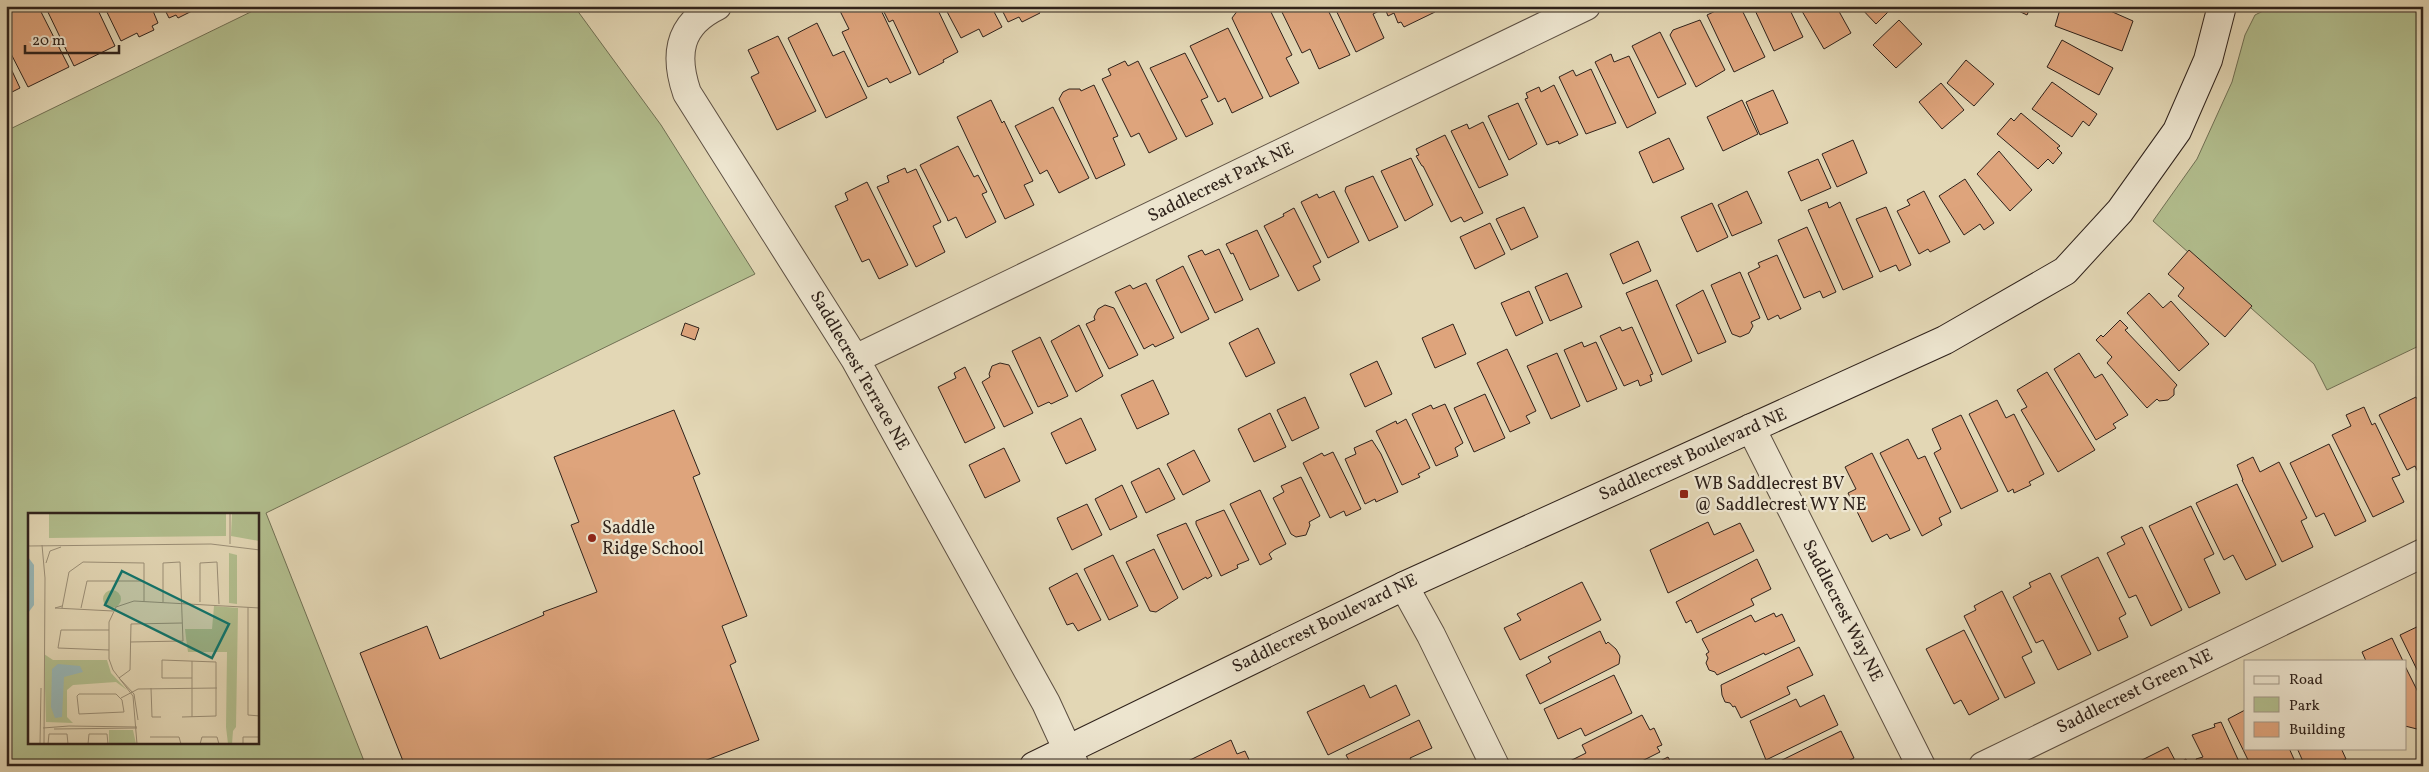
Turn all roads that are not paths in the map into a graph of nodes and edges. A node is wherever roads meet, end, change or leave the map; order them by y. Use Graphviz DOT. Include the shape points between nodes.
graph roads {
  1 [pos="717,6"];
  2 [pos="1586,6"];
  3 [pos="2222,6"];
  4 [pos="855,359"];
  5 [pos="1751,428"];
  6 [pos="2423,553"];
  7 [pos="1404,586"];
  8 [pos="1071,758"];
  9 [pos="1034,766"];
  10 [pos="1495,766"];
  11 [pos="1921,766"];
  12 [pos="1983,766"];
  1 -- 4 [label="street, Saddlecrest Terrace NE" via="689,26 680,47 680,72 687,93"];
  2 -- 4 [label="street, Saddlecrest Park NE"];
  3 -- 5 [label="street, Saddlecrest Boulevard NE" via="2208,60 2176,131 2120,211 2065,271 1945,340"];
  4 -- 8 [label="street, Saddlecrest Terrace NE" via="1046,703"];
  5 -- 7 [label="street, Saddlecrest Boulevard NE"];
  5 -- 11 [label="street, Saddlecrest Way NE"];
  6 -- 12 [label="street, Saddlecrest Green NE"];
  7 -- 8 [label="street, Saddlecrest Boulevard NE"];
  7 -- 10 [label="street"];
  8 -- 9 [label="street, Saddlecrest Boulevard NE"];
}
